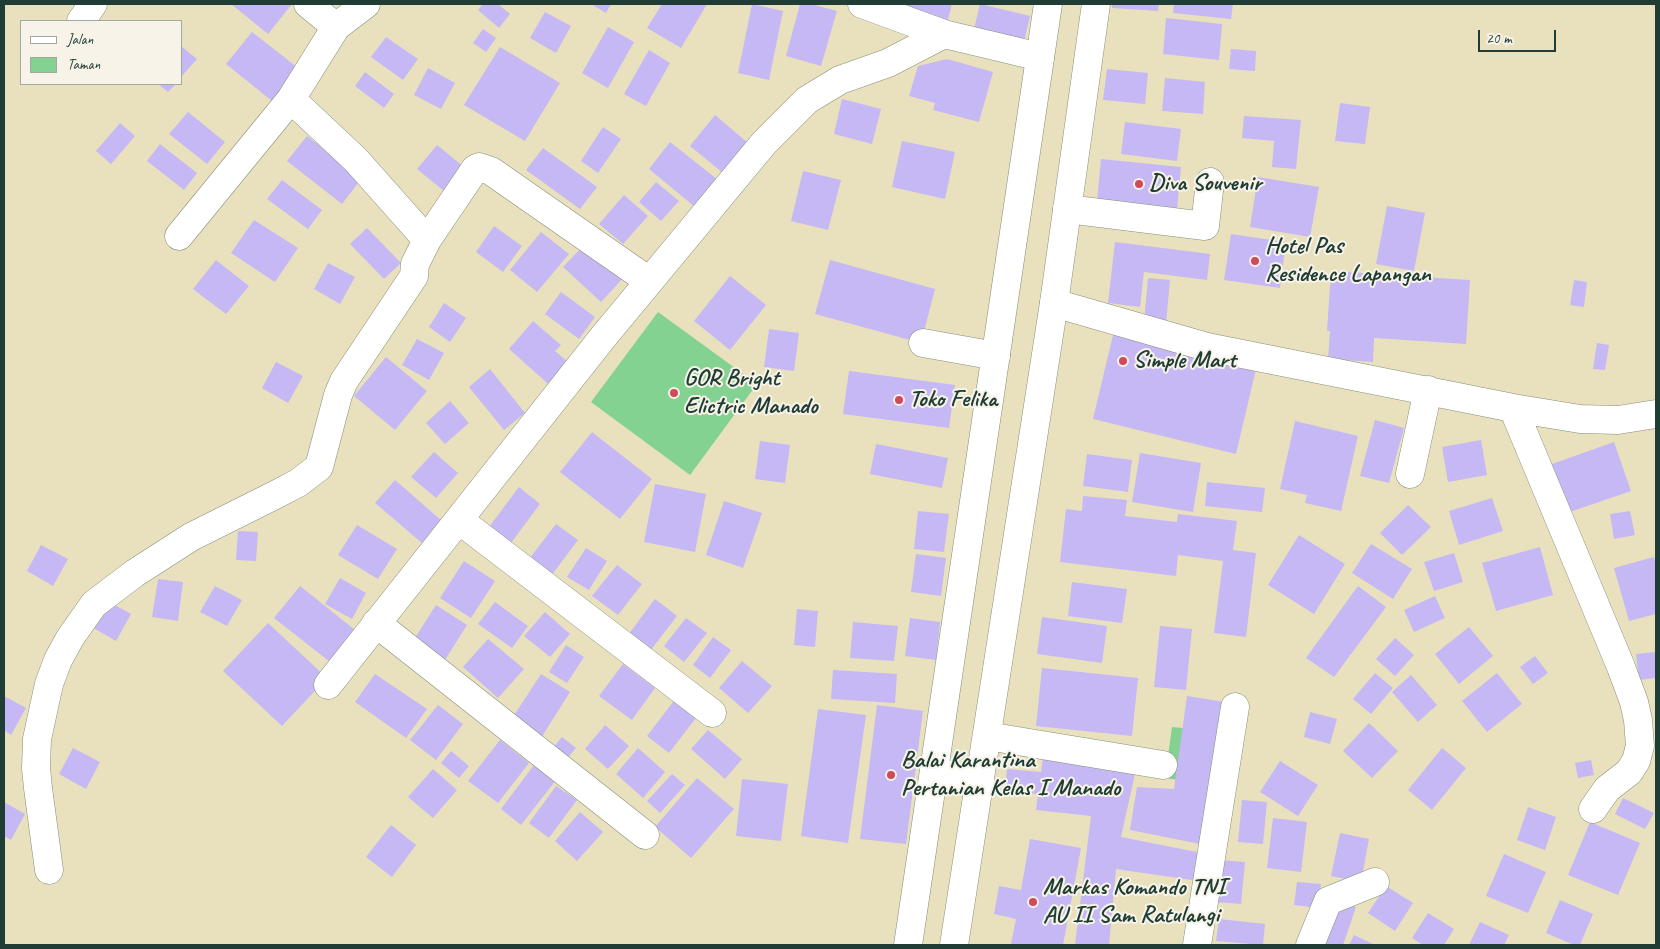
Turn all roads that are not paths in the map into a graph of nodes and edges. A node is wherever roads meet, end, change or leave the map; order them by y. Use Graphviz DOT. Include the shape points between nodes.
graph roads {
  1 [pos="93,4"];
  2 [pos="308,4"];
  3 [pos="366,4"];
  4 [pos="862,4"];
  5 [pos="1048,4"];
  6 [pos="1096,4"];
  7 [pos="82,20"];
  8 [pos="336,27"];
  9 [pos="944,34"];
  10 [pos="1040,57"];
  11 [pos="292,99"];
  12 [pos="1210,182"];
  13 [pos="1067,209"];
  14 [pos="179,236"];
  15 [pos="427,240"];
  16 [pos="649,281"];
  17 [pos="1054,302"];
  18 [pos="923,343"];
  19 [pos="996,356"];
  20 [pos="1428,390"];
  21 [pos="1513,408"];
  22 [pos="1656,414"];
  23 [pos="1410,474"];
  24 [pos="459,520"];
  25 [pos="376,623"];
  26 [pos="328,685"];
  27 [pos="1235,707"];
  28 [pos="712,713"];
  29 [pos="987,736"];
  30 [pos="1163,765"];
  31 [pos="934,772"];
  32 [pos="980,780"];
  33 [pos="1593,809"];
  34 [pos="645,835"];
  35 [pos="49,870"];
  36 [pos="1375,882"];
  37 [pos="908,945"];
  38 [pos="954,945"];
  39 [pos="1197,945"];
  40 [pos="1310,945"];
  1 -- 7 [label="main road"];
  2 -- 8 [label="main road"];
  3 -- 8 [label="main road"];
  4 -- 9 [label="main road"];
  5 -- 10 [label="main road"];
  6 -- 13 [label="main road"];
  8 -- 11 [label="main road"];
  9 -- 10 [label="main road"];
  9 -- 16 [label="main road" via="888,63 840,80 808,100 748,161"];
  10 -- 19 [label="main road"];
  11 -- 14 [label="main road"];
  11 -- 15 [label="main road" via="356,160"];
  12 -- 13 [label="main road" via="1205,226"];
  13 -- 17 [label="main road"];
  15 -- 16 [label="main road" via="475,169 480,167 491,170"];
  15 -- 35 [label="main road" via="417,260 414,276 344,381 319,467 298,483 191,537 135,573 94,604 70,638 48,684 37,739 37,775"];
  16 -- 24 [label="main road"];
  17 -- 20 [label="main road" via="1207,347"];
  17 -- 29 [label="main road"];
  18 -- 19 [label="main road"];
  19 -- 31 [label="main road"];
  20 -- 21 [label="main road"];
  20 -- 23 [label="main road"];
  21 -- 22 [label="main road" via="1580,419 1618,420"];
  21 -- 33 [label="main road" via="1618,659 1638,720 1640,746 1636,761 1629,772 1607,789"];
  24 -- 25 [label="main road"];
  24 -- 28 [label="main road"];
  25 -- 26 [label="main road"];
  25 -- 34 [label="main road"];
  27 -- 39 [label="main road"];
  29 -- 30 [label="main road"];
  29 -- 32 [label="main road"];
  31 -- 32 [label="main road"];
  31 -- 37 [label="main road"];
  32 -- 38 [label="main road"];
  36 -- 40 [label="main road" via="1328,901"];
}
